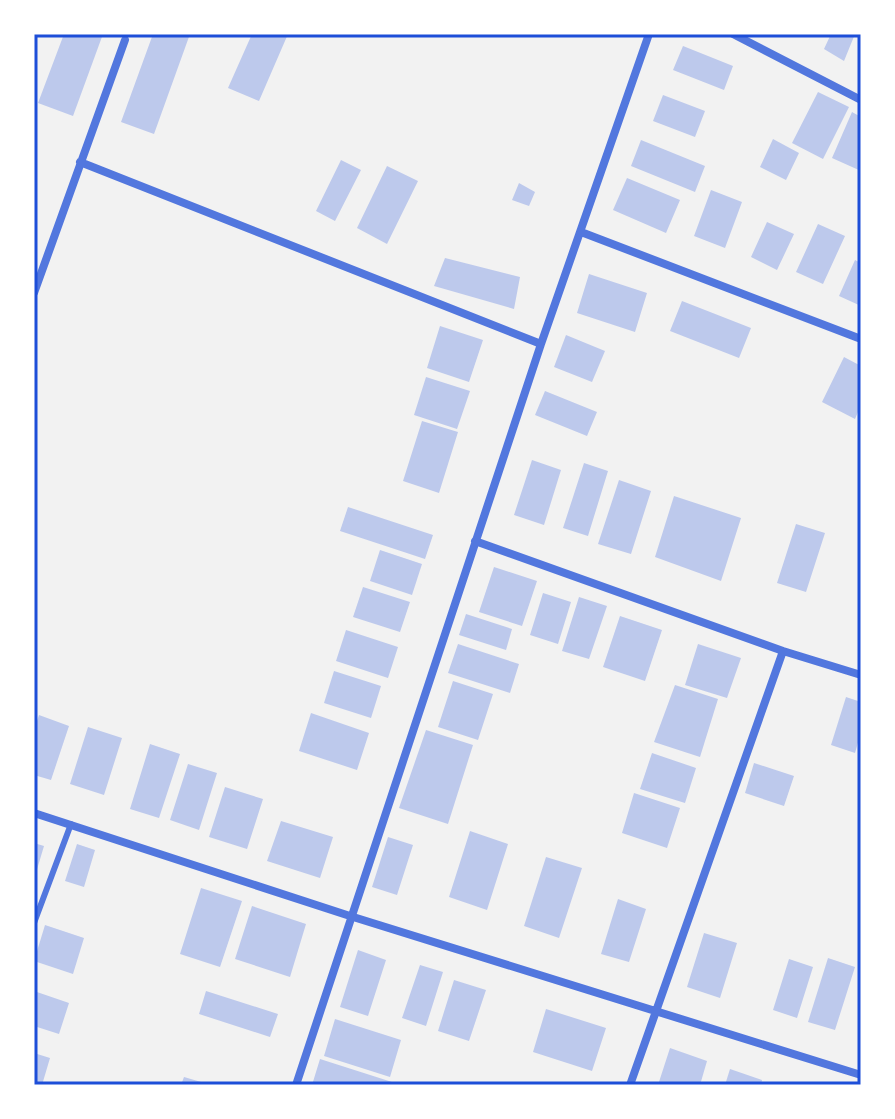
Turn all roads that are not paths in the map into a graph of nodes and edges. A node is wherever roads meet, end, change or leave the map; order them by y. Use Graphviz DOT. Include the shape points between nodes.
graph roads {
  1 [pos="649,34"];
  2 [pos="733,34"];
  3 [pos="125,40"];
  4 [pos="861,100"];
  5 [pos="80,162"];
  6 [pos="581,232"];
  7 [pos="34,293"];
  8 [pos="861,339"];
  9 [pos="541,344"];
  10 [pos="475,541"];
  11 [pos="783,651"];
  12 [pos="861,675"];
  13 [pos="34,813"];
  14 [pos="71,824"];
  15 [pos="350,916"];
  16 [pos="34,923"];
  17 [pos="654,1009"];
  18 [pos="861,1075"];
  19 [pos="296,1085"];
  20 [pos="630,1085"];
  1 -- 6 [label="street"];
  2 -- 4 [label="street"];
  3 -- 5 [label="street"];
  5 -- 7 [label="street"];
  5 -- 9 [label="street"];
  6 -- 8 [label="street"];
  6 -- 9 [label="street"];
  9 -- 10 [label="street"];
  10 -- 11 [label="street"];
  10 -- 15 [label="street"];
  11 -- 12 [label="street"];
  11 -- 17 [label="street"];
  13 -- 14 [label="street"];
  14 -- 15 [label="street"];
  14 -- 16 [label="lane"];
  15 -- 17 [label="street"];
  15 -- 19 [label="street"];
  17 -- 18 [label="street"];
  17 -- 20 [label="street"];
}
